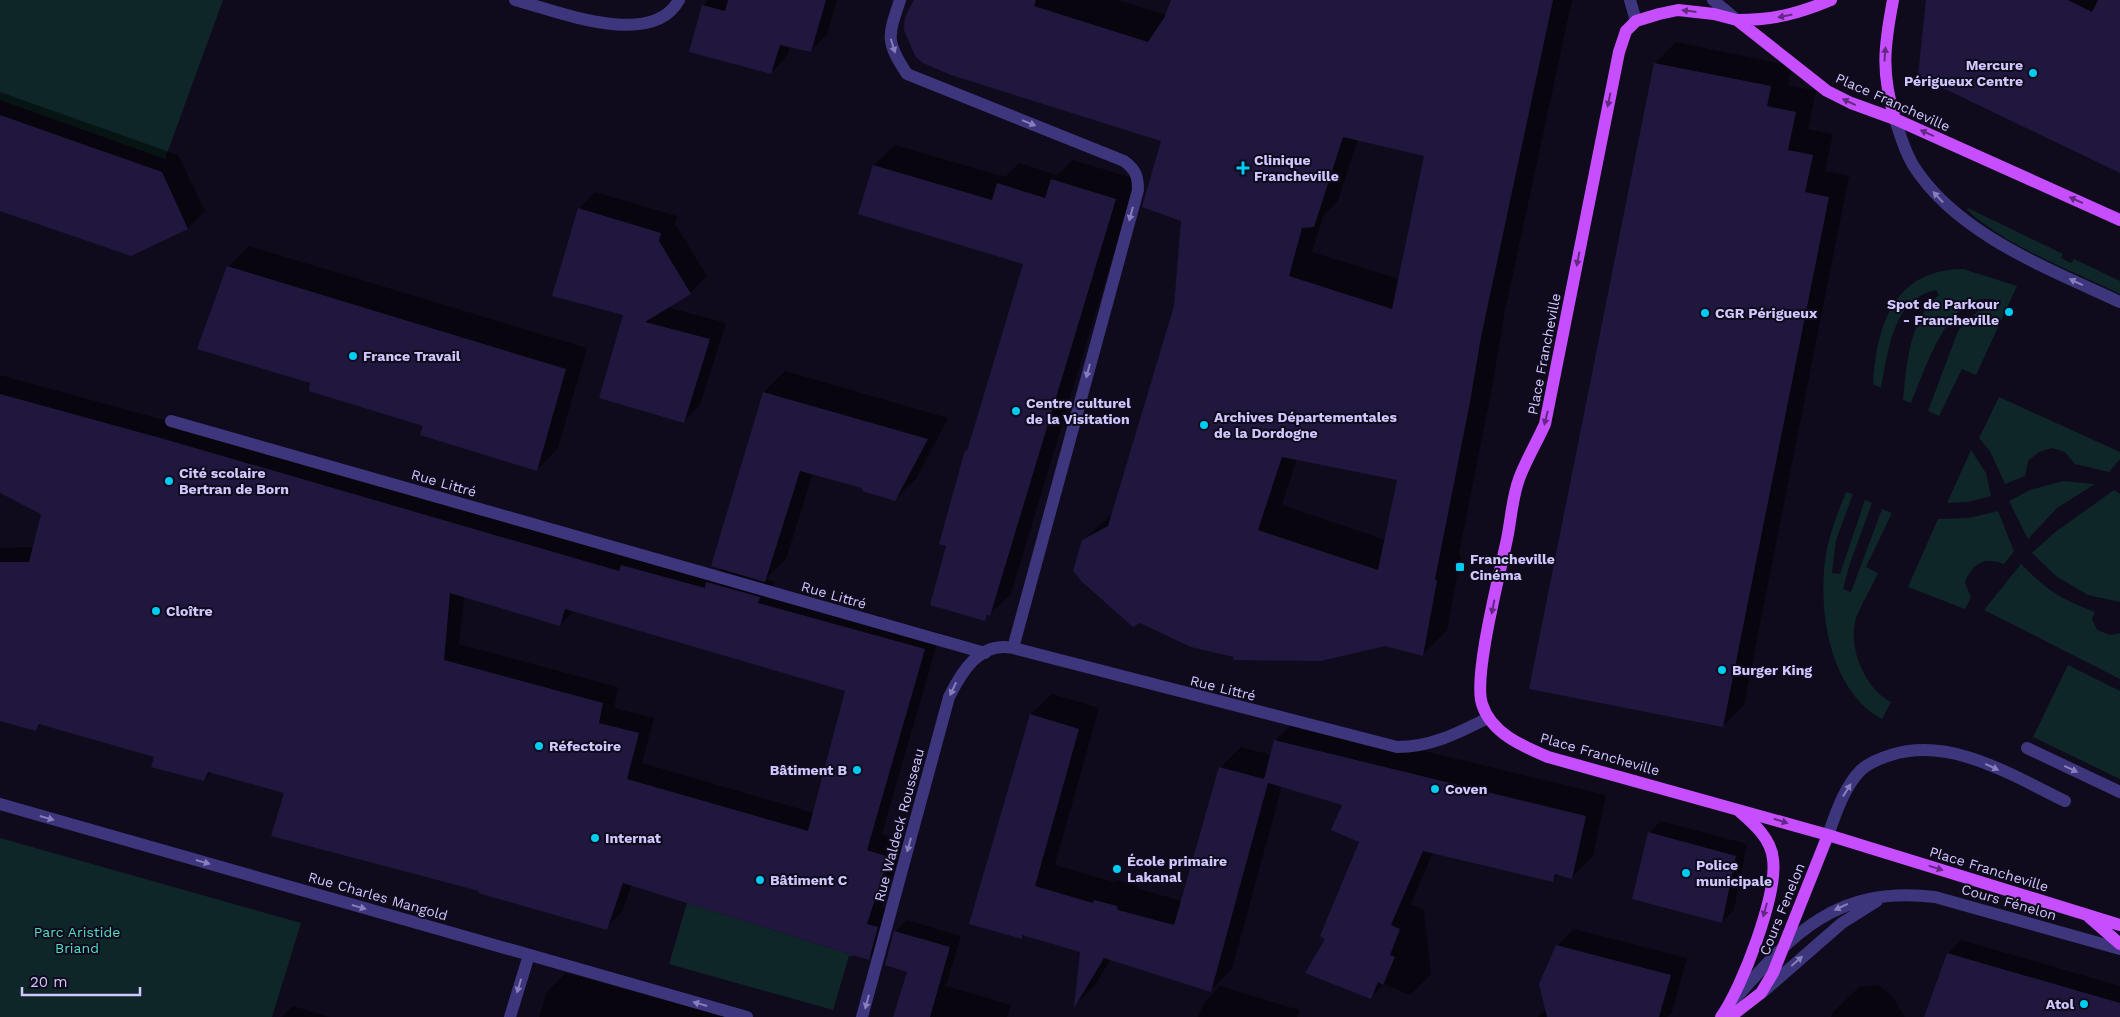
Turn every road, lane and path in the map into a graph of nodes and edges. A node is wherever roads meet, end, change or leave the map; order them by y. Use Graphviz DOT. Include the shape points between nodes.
graph roads {
  1 [pos="515,0"];
  2 [pos="679,0"];
  3 [pos="900,0"];
  4 [pos="1630,0"];
  5 [pos="1712,0"];
  6 [pos="1831,0"];
  7 [pos="1893,0"];
  8 [pos="1737,20"];
  9 [pos="1636,21"];
  10 [pos="1895,119"];
  11 [pos="2120,220"];
  12 [pos="2120,302"];
  13 [pos="171,421"];
  14 [pos="1013,648"];
  15 [pos="985,653"];
  16 [pos="1488,718"];
  17 [pos="2027,748"];
  18 [pos="2120,792"];
  19 [pos="2064,802"];
  20 [pos="0,804"];
  21 [pos="1734,807"];
  22 [pos="1828,835"];
  23 [pos="1888,895"];
  24 [pos="2085,914"];
  25 [pos="2120,925"];
  26 [pos="1786,943"];
  27 [pos="2120,944"];
  28 [pos="2120,948"];
  29 [pos="529,955"];
  30 [pos="1761,993"];
  31 [pos="1732,1002"];
  32 [pos="510,1017"];
  33 [pos="747,1017"];
  34 [pos="862,1017"];
  35 [pos="1721,1017"];
  36 [pos="1730,1017"];
  1 -- 2 [label="street" via="590,20 633,25 660,20 675,8"];
  3 -- 14 [label="street, one-way" via="889,33 892,48 907,74 1124,161 1138,177 1138,190"];
  4 -- 9 [label="street"];
  5 -- 8 [label="street"];
  6 -- 8 [label="main road, one-way" via="1795,15"];
  10 -- 7 [label="main road, one-way" via="1886,91 1884,68"];
  8 -- 9 [label="main road, Place Francheville, one-way" via="1678,10"];
  10 -- 8 [label="main road, Place Francheville, one-way" via="1827,91"];
  9 -- 16 [label="main road, Place Francheville, one-way" via="1626,31 1619,52 1546,424 1519,480 1486,642 1480,688"];
  11 -- 10 [label="main road, Place Francheville, one-way"];
  12 -- 10 [label="street, one-way" via="2050,270 1988,236 1949,207 1928,186 1904,149"];
  13 -- 15 [label="street, Rue Littré"];
  14 -- 15 [label="street, Rue Littré" via="993,646"];
  14 -- 16 [label="street, Rue Littré" via="1397,747 1417,747 1436,742"];
  15 -- 34 [label="street, Rue Waldeck Rousseau, one-way" via="970,662 949,697"];
  16 -- 21 [label="main road, Place Francheville" via="1506,736 1548,757"];
  17 -- 18 [label="street, one-way"];
  22 -- 19 [label="street, one-way" via="1846,791 1861,770 1879,759 1916,750 1962,755"];
  20 -- 29 [label="street, Rue Charles Mangold, one-way"];
  21 -- 22 [label="main road, Place Francheville, one-way"];
  21 -- 31 [label="main road, Cours Fénelon, one-way" via="1767,840 1773,858 1773,876 1752,952"];
  22 -- 24 [label="main road, Place Francheville, one-way"];
  22 -- 26 [label="main road, Cours Fenelon"];
  23 -- 26 [label="street, Cours Fénelon, one-way" via="1852,902 1834,910"];
  23 -- 28 [label="street, Cours Fénelon" via="1935,896"];
  30 -- 23 [label="street, Cours Fénelon, one-way" via="1842,923"];
  24 -- 25 [label="main road, Place Francheville"];
  24 -- 27 [label="main road, Place Francheville"];
  26 -- 30 [label="main road, Cours Fenelon"];
  26 -- 31 [label="street, Cours Fénelon"];
  29 -- 32 [label="street, one-way"];
  33 -- 29 [label="street, Rue Charles Mangold, one-way"];
  30 -- 36 [label="main road, Cours Fénelon"];
  31 -- 35 [label="main road, Cours Fénelon"];
}
